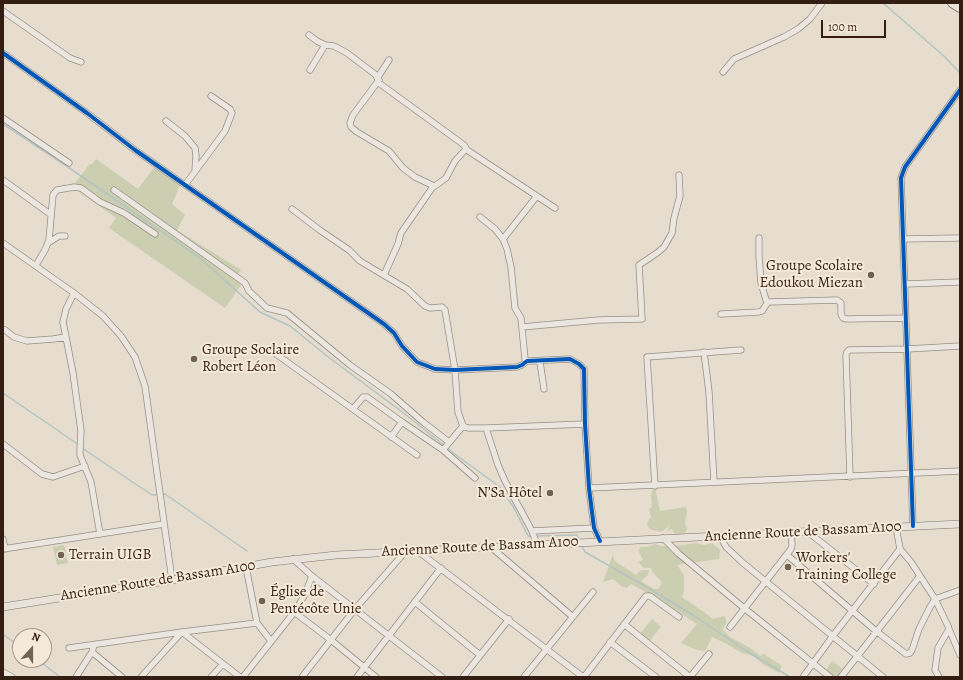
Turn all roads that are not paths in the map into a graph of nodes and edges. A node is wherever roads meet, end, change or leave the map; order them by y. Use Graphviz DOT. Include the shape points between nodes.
graph roads {
  1 [pos="822,3"];
  2 [pos="952,3"];
  3 [pos="960,8"];
  4 [pos="3,11"];
  5 [pos="309,35"];
  6 [pos="324,45"];
  7 [pos="3,53"];
  8 [pos="389,60"];
  9 [pos="82,62"];
  10 [pos="310,70"];
  11 [pos="723,72"];
  12 [pos="378,78"];
  13 [pos="960,90"];
  14 [pos="211,96"];
  15 [pos="3,118"];
  16 [pos="166,121"];
  17 [pos="466,149"];
  18 [pos="69,163"];
  19 [pos="195,171"];
  20 [pos="679,175"];
  21 [pos="3,180"];
  22 [pos="185,185"];
  23 [pos="434,186"];
  24 [pos="114,190"];
  25 [pos="537,196"];
  26 [pos="555,208"];
  27 [pos="292,210"];
  28 [pos="50,214"];
  29 [pos="480,217"];
  30 [pos="154,234"];
  31 [pos="65,236"];
  32 [pos="760,238"];
  33 [pos="960,238"];
  34 [pos="902,239"];
  35 [pos="503,240"];
  36 [pos="3,243"];
  37 [pos="48,243"];
  38 [pos="36,265"];
  39 [pos="384,274"];
  40 [pos="960,282"];
  41 [pos="904,284"];
  42 [pos="74,293"];
  43 [pos="768,302"];
  44 [pos="721,314"];
  45 [pos="906,318"];
  46 [pos="522,327"];
  47 [pos="5,330"];
  48 [pos="66,337"];
  49 [pos="960,346"];
  50 [pos="908,349"];
  51 [pos="742,350"];
  52 [pos="704,352"];
  53 [pos="276,354"];
  54 [pos="527,361"];
  55 [pos="540,362"];
  56 [pos="455,370"];
  57 [pos="544,389"];
  58 [pos="352,409"];
  59 [pos="402,422"];
  60 [pos="585,424"];
  61 [pos="463,426"];
  62 [pos="486,428"];
  63 [pos="391,437"];
  64 [pos="449,442"];
  65 [pos="3,444"];
  66 [pos="443,450"];
  67 [pos="417,455"];
  68 [pos="85,466"];
  69 [pos="960,471"];
  70 [pos="912,474"];
  71 [pos="850,477"];
  72 [pos="475,478"];
  73 [pos="714,482"];
  74 [pos="655,486"];
  75 [pos="589,488"];
  76 [pos="164,524"];
  77 [pos="960,524"];
  78 [pos="913,526"];
  79 [pos="896,527"];
  80 [pos="594,528"];
  81 [pos="532,531"];
  82 [pos="791,532"];
  83 [pos="808,532"];
  84 [pos="100,534"];
  85 [pos="720,536"];
  86 [pos="663,538"];
  87 [pos="3,539"];
  88 [pos="600,542"];
  89 [pos="537,546"];
  90 [pos="492,548"];
  91 [pos="4,549"];
  92 [pos="900,549"];
  93 [pos="405,552"];
  94 [pos="419,552"];
  95 [pos="787,555"];
  96 [pos="293,559"];
  97 [pos="246,567"];
  98 [pos="441,568"];
  99 [pos="312,576"];
  100 [pos="920,576"];
  101 [pos="172,580"];
  102 [pos="765,582"];
  103 [pos="874,584"];
  104 [pos="960,590"];
  105 [pos="593,592"];
  106 [pos="936,599"];
  107 [pos="415,602"];
  108 [pos="3,607"];
  109 [pos="744,608"];
  110 [pos="355,609"];
  111 [pos="853,611"];
  112 [pos="294,612"];
  113 [pos="574,616"];
  114 [pos="679,617"];
  115 [pos="509,619"];
  116 [pos="257,623"];
  117 [pos="624,624"];
  118 [pos="730,627"];
  119 [pos="949,629"];
  120 [pos="876,631"];
  121 [pos="182,632"];
  122 [pos="388,636"];
  123 [pos="832,637"];
  124 [pos="331,640"];
  125 [pos="271,641"];
  126 [pos="610,642"];
  127 [pos="94,645"];
  128 [pos="69,648"];
  129 [pos="546,649"];
  130 [pos="92,652"];
  131 [pos="709,654"];
  132 [pos="960,655"];
  133 [pos="480,656"];
  134 [pos="857,656"];
  135 [pos="814,663"];
  136 [pos="223,664"];
  137 [pos="364,668"];
  138 [pos="3,672"];
  139 [pos="12,677"];
  140 [pos="76,677"];
  141 [pos="122,677"];
  142 [pos="141,677"];
  143 [pos="211,677"];
  144 [pos="240,677"];
  145 [pos="243,677"];
  146 [pos="302,677"];
  147 [pos="357,677"];
  148 [pos="376,677"];
  149 [pos="442,677"];
  150 [pos="463,677"];
  151 [pos="524,677"];
  152 [pos="583,677"];
  153 [pos="656,677"];
  154 [pos="690,677"];
  155 [pos="803,677"];
  156 [pos="830,677"];
  157 [pos="841,677"];
  158 [pos="883,677"];
  159 [pos="939,677"];
  1 -- 11 [label="street" via="810,19 798,29 734,59"];
  2 -- 3 [label="highway"];
  4 -- 9 [label="street" via="70,58"];
  5 -- 6 [label="street"];
  6 -- 10 [label="street"];
  6 -- 12 [label="street" via="334,46 347,53"];
  7 -- 22 [label="street"];
  8 -- 12 [label="street"];
  12 -- 17 [label="street" via="379,83"];
  12 -- 23 [label="street" via="353,115 351,127 389,152 415,177"];
  13 -- 34 [label="street" via="902,173"];
  14 -- 19 [label="street" via="232,113 225,131"];
  15 -- 18 [label="street"];
  16 -- 19 [label="street" via="195,148"];
  17 -- 23 [label="street" via="455,161 446,178"];
  17 -- 25 [label="street"];
  19 -- 22 [label="street"];
  20 -- 46 [label="street" via="680,196 672,233 664,247 639,265 642,318"];
  21 -- 28 [label="street"];
  22 -- 56 [label="street" via="384,324 417,362 435,369"];
  23 -- 39 [label="street" via="401,233"];
  24 -- 64 [label="street" via="245,283 267,308 287,313"];
  25 -- 26 [label="street"];
  25 -- 35 [label="street"];
  27 -- 39 [label="street" via="349,250 360,261"];
  28 -- 30 [label="street" via="53,195 57,190 78,187 104,204 124,213"];
  28 -- 37 [label="street"];
  29 -- 35 [label="street" via="495,229"];
  31 -- 37 [label="street" via="59,236"];
  32 -- 43 [label="street" via="761,283"];
  33 -- 34 [label="street"];
  34 -- 41 [label="street"];
  35 -- 46 [label="street" via="508,249 512,293"];
  36 -- 38 [label="street"];
  37 -- 38 [label="street"];
  38 -- 42 [label="street"];
  39 -- 56 [label="street" via="407,289 425,306 442,307 445,310"];
  40 -- 41 [label="street"];
  41 -- 45 [label="street"];
  42 -- 48 [label="street" via="64,315"];
  42 -- 76 [label="street" via="103,316 121,336 140,371 145,386"];
  43 -- 44 [label="street" via="759,312"];
  43 -- 45 [label="street" via="836,300 841,303 841,314 846,319"];
  45 -- 50 [label="street"];
  46 -- 54 [label="street"];
  47 -- 48 [label="street" via="14,337 27,341"];
  48 -- 68 [label="street" via="82,432 80,454"];
  49 -- 50 [label="street"];
  50 -- 70 [label="street"];
  50 -- 71 [label="street" via="847,352"];
  51 -- 52 [label="street"];
  52 -- 73 [label="street"];
  52 -- 74 [label="street" via="647,357"];
  53 -- 58 [label="street"];
  54 -- 55 [label="street"];
  54 -- 56 [label="street" via="517,367"];
  55 -- 57 [label="street"];
  55 -- 60 [label="street" via="570,360 583,367"];
  56 -- 61 [label="street" via="458,412"];
  58 -- 59 [label="street" via="362,397 366,397"];
  58 -- 63 [label="street"];
  59 -- 63 [label="street"];
  59 -- 66 [label="street"];
  60 -- 62 [label="street"];
  60 -- 75 [label="street"];
  61 -- 62 [label="street"];
  61 -- 64 [label="street"];
  62 -- 81 [label="street" via="504,481"];
  63 -- 67 [label="street"];
  64 -- 66 [label="street"];
  65 -- 68 [label="street" via="42,474 53,477"];
  66 -- 72 [label="street"];
  68 -- 84 [label="street" via="91,482"];
  69 -- 70 [label="street"];
  70 -- 71 [label="street"];
  70 -- 78 [label="street"];
  71 -- 73 [label="street"];
  73 -- 74 [label="street"];
  74 -- 75 [label="street"];
  75 -- 80 [label="street"];
  76 -- 84 [label="street"];
  76 -- 101 [label="street"];
  77 -- 78 [label="main road, Ancienne Route de Bassam A100"];
  78 -- 79 [label="main road, Ancienne Route de Bassam A100"];
  79 -- 83 [label="main road, Ancienne Route de Bassam A100"];
  79 -- 92 [label="street"];
  80 -- 81 [label="street"];
  80 -- 88 [label="street"];
  81 -- 89 [label="street"];
  82 -- 83 [label="main road, Ancienne Route de Bassam A100"];
  82 -- 85 [label="main road, Ancienne Route de Bassam A100"];
  82 -- 95 [label="street" via="792,545"];
  83 -- 103 [label="street"];
  84 -- 91 [label="street"];
  85 -- 86 [label="main road, Ancienne Route de Bassam A100"];
  85 -- 102 [label="street" via="732,554"];
  86 -- 88 [label="main road, Ancienne Route de Bassam A100"];
  86 -- 109 [label="street"];
  87 -- 91 [label="street"];
  88 -- 89 [label="main road, Ancienne Route de Bassam A100"];
  89 -- 90 [label="main road, Ancienne Route de Bassam A100"];
  90 -- 94 [label="main road, Ancienne Route de Bassam A100"];
  90 -- 113 [label="street"];
  92 -- 100 [label="street"];
  92 -- 103 [label="street"];
  93 -- 94 [label="main road, Ancienne Route de Bassam A100"];
  93 -- 96 [label="main road, Ancienne Route de Bassam A100"];
  93 -- 110 [label="street"];
  94 -- 98 [label="street"];
  95 -- 102 [label="street"];
  95 -- 111 [label="street"];
  96 -- 97 [label="main road, Ancienne Route de Bassam A100"];
  96 -- 99 [label="street"];
  97 -- 101 [label="main road, Ancienne Route de Bassam A100"];
  97 -- 116 [label="street"];
  98 -- 107 [label="street"];
  98 -- 115 [label="street"];
  99 -- 110 [label="street"];
  99 -- 112 [label="street"];
  100 -- 106 [label="street"];
  100 -- 120 [label="street"];
  101 -- 108 [label="main road, Ancienne Route de Bassam A100"];
  102 -- 109 [label="street"];
  102 -- 123 [label="street"];
  103 -- 111 [label="street"];
  104 -- 106 [label="street"];
  105 -- 113 [label="street"];
  106 -- 119 [label="street"];
  106 -- 120 [label="street" via="924,619 910,653 906,654"];
  107 -- 122 [label="street"];
  107 -- 133 [label="street"];
  109 -- 118 [label="street"];
  109 -- 135 [label="street"];
  110 -- 122 [label="street"];
  110 -- 124 [label="street"];
  111 -- 120 [label="street"];
  111 -- 123 [label="street"];
  112 -- 124 [label="street"];
  112 -- 125 [label="street"];
  113 -- 129 [label="street"];
  114 -- 117 [label="street" via="648,595"];
  115 -- 129 [label="street"];
  115 -- 133 [label="street"];
  116 -- 121 [label="street"];
  116 -- 125 [label="street"];
  117 -- 126 [label="street"];
  117 -- 154 [label="street"];
  119 -- 132 [label="street"];
  119 -- 159 [label="street" via="938,648 935,670"];
  120 -- 134 [label="street"];
  121 -- 127 [label="street"];
  121 -- 136 [label="street"];
  121 -- 142 [label="street"];
  122 -- 137 [label="street"];
  122 -- 149 [label="street"];
  123 -- 134 [label="street"];
  123 -- 135 [label="street"];
  124 -- 137 [label="street"];
  124 -- 146 [label="street"];
  125 -- 145 [label="street"];
  126 -- 152 [label="street"];
  126 -- 153 [label="street"];
  127 -- 128 [label="street"];
  127 -- 130 [label="street"];
  129 -- 151 [label="street"];
  129 -- 152 [label="street"];
  130 -- 140 [label="street"];
  130 -- 141 [label="street"];
  131 -- 154 [label="street"];
  133 -- 150 [label="street"];
  134 -- 157 [label="street"];
  134 -- 158 [label="street"];
  135 -- 155 [label="street"];
  135 -- 156 [label="street"];
  136 -- 143 [label="street"];
  136 -- 144 [label="street"];
  137 -- 147 [label="street"];
  137 -- 148 [label="street"];
  138 -- 139 [label="street"];
}
